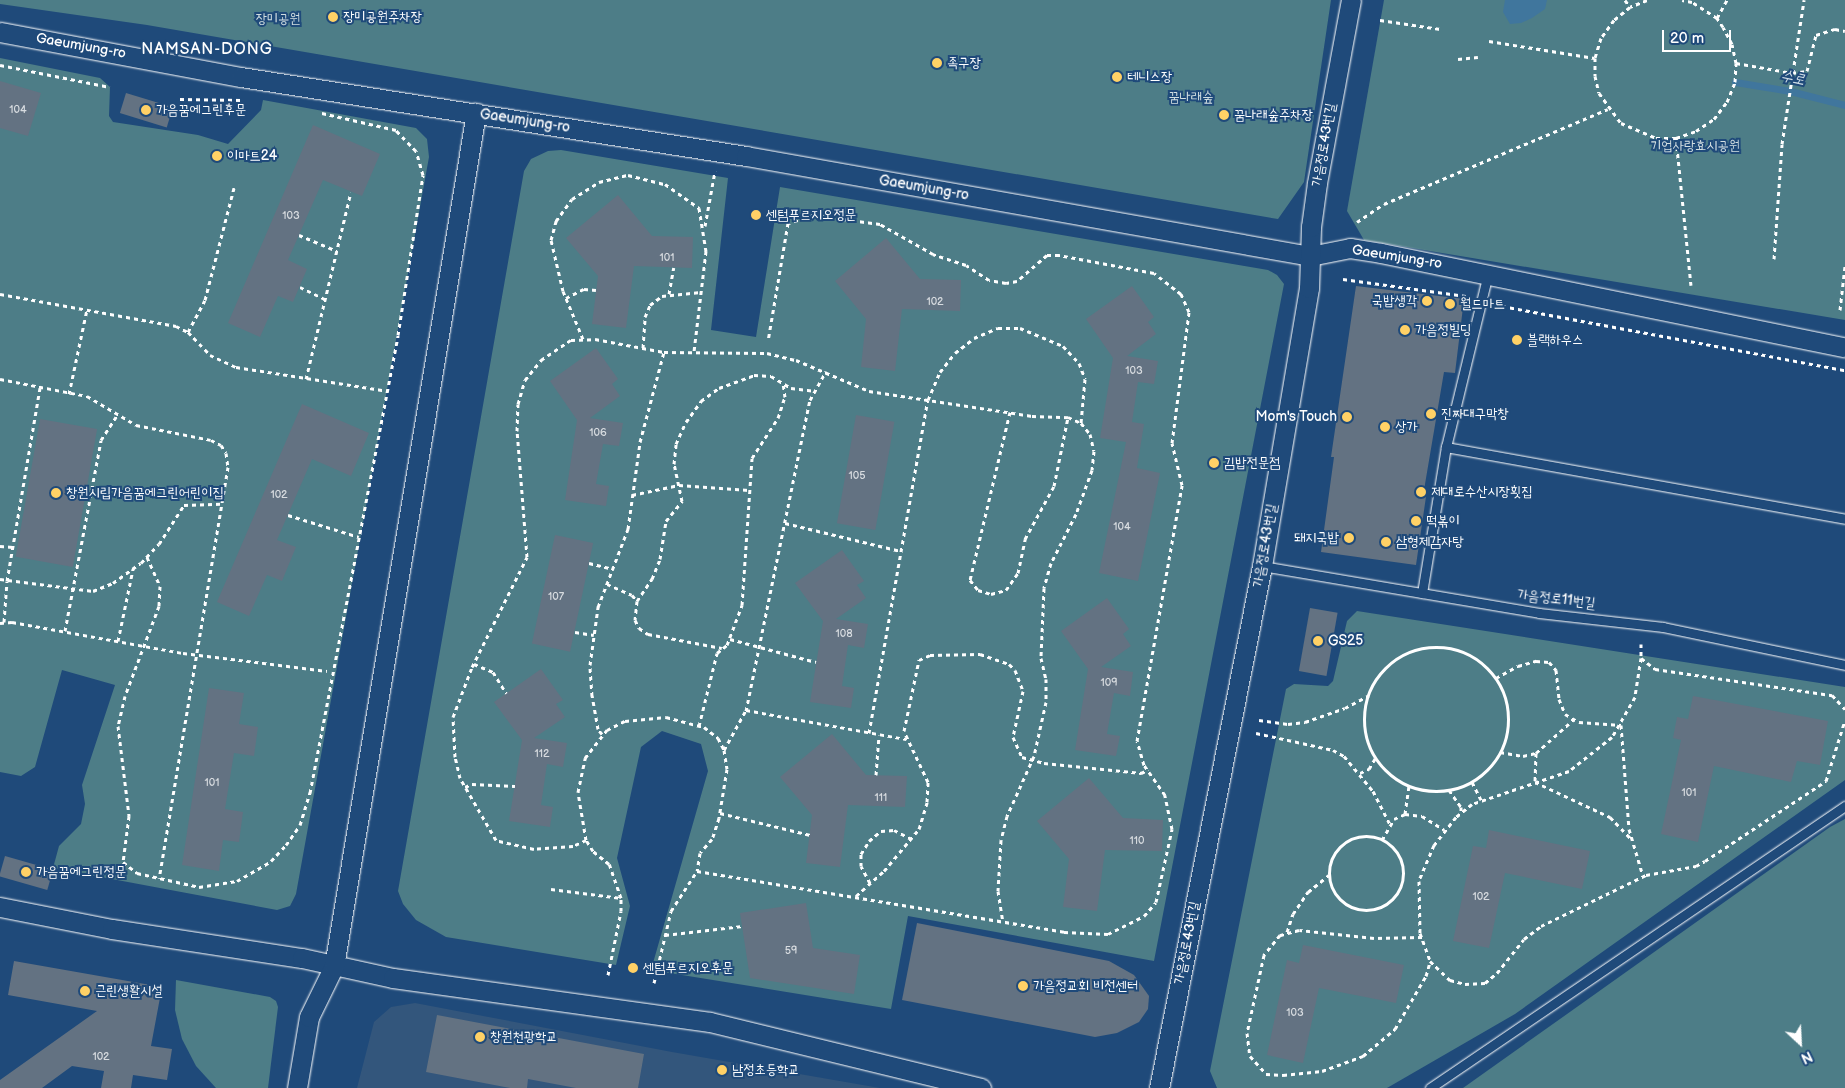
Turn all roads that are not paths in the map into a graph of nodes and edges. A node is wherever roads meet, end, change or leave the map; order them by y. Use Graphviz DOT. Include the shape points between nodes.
graph roads {
  1 [pos="1351,0"];
  2 [pos="0,32"];
  3 [pos="476,113"];
  4 [pos="1310,256"];
  5 [pos="1488,273"];
  6 [pos="1845,347"];
  7 [pos="1446,447"];
  8 [pos="1845,519"];
  9 [pos="1262,566"];
  10 [pos="1422,593"];
  11 [pos="1845,665"];
  12 [pos="1845,806"];
  13 [pos="0,907"];
  14 [pos="334,966"];
  15 [pos="297,1088"];
  16 [pos="980,1088"];
  17 [pos="1159,1088"];
  18 [pos="1430,1088"];
  1 -- 4 [label="street, 가음정로43번길" via="1317,184"];
  2 -- 3 [label="street, Gaeumjung-ro" via="250,78"];
  3 -- 4 [label="street, Gaeumjung-ro" via="746,156"];
  3 -- 14 [label="street"];
  4 -- 5 [label="street, Gaeumjung-ro" via="1350,248"];
  4 -- 9 [label="street, 가음정로43번길" via="1309,288"];
  5 -- 6 [label="street, Gaeumjung-ro"];
  5 -- 7 [label="lane"];
  7 -- 8 [label="lane"];
  7 -- 10 [label="lane"];
  9 -- 10 [label="lane, 가음정로11번길"];
  9 -- 17 [label="street, 가음정로43번길"];
  10 -- 11 [label="lane, 가음정로11번길" via="1539,613 1663,627"];
  12 -- 18 [label="lane"];
  13 -- 14 [label="street" via="112,930 302,958"];
  14 -- 15 [label="street" via="309,1017"];
  14 -- 16 [label="street" via="393,978 734,1027"];
}
